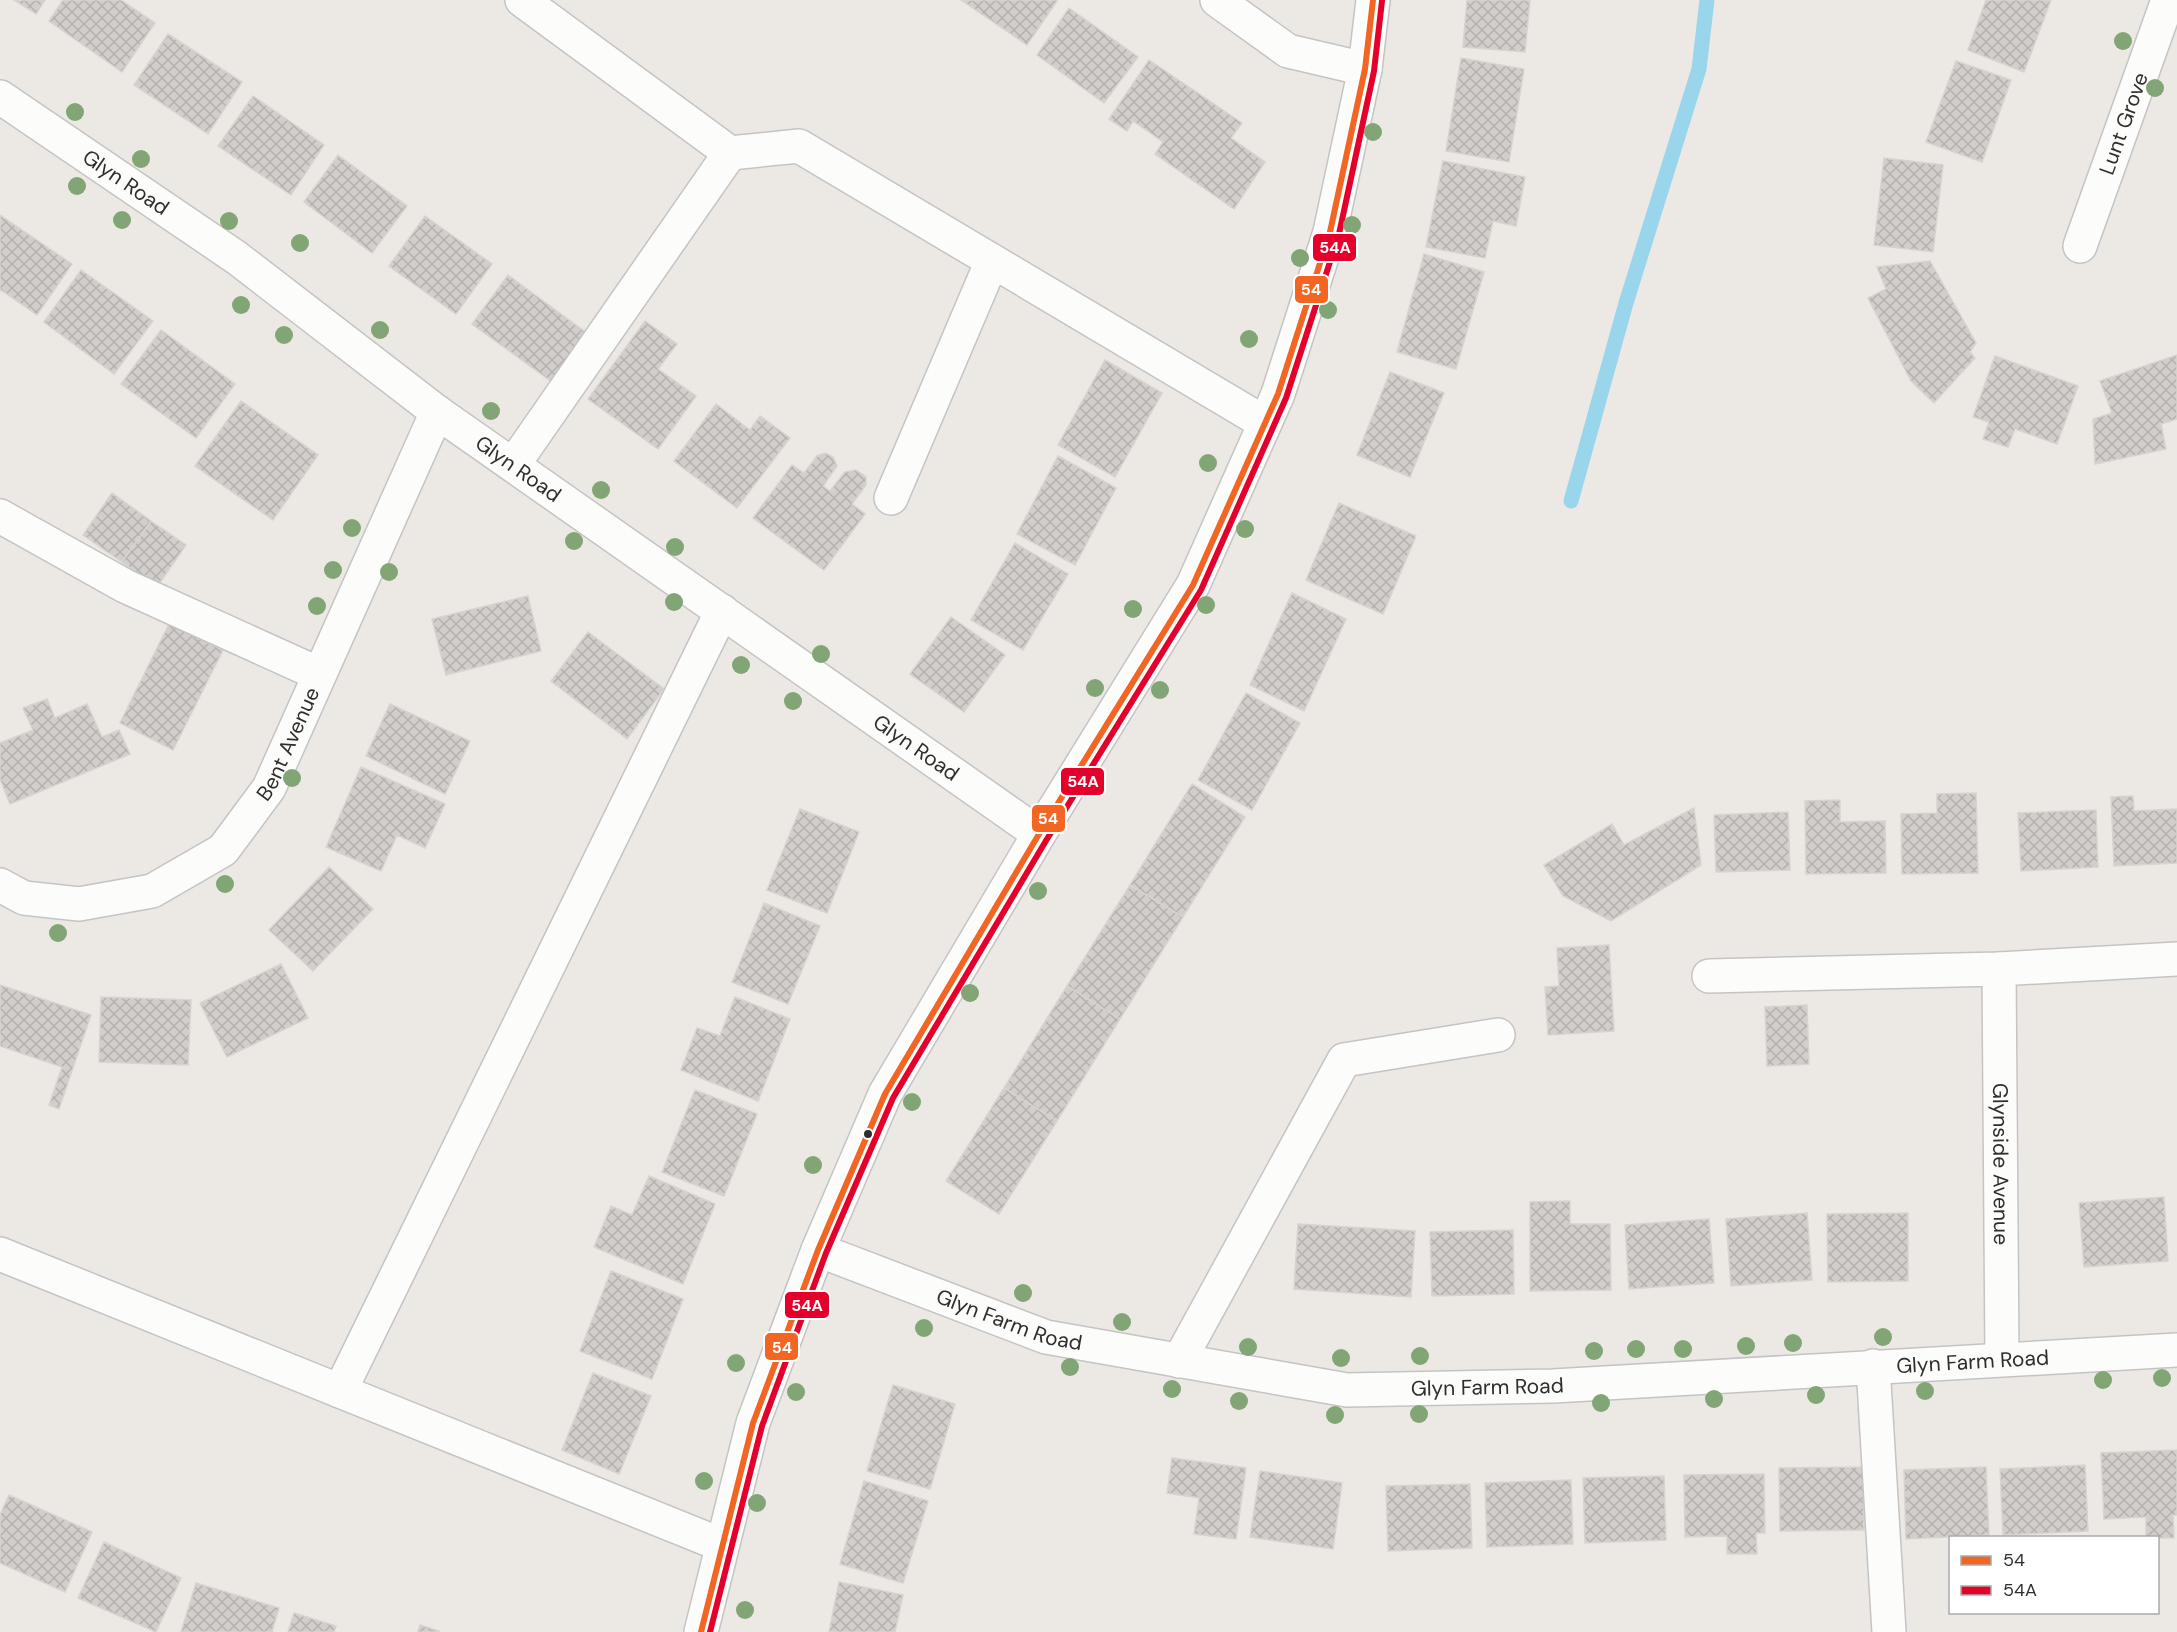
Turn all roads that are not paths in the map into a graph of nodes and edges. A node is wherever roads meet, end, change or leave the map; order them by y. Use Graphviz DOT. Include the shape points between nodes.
graph roads {
  1 [pos="522,0"];
  2 [pos="1217,0"];
  3 [pos="1373,0"];
  4 [pos="2168,0"];
  5 [pos="1365,69"];
  6 [pos="0,97"];
  7 [pos="730,153"];
  8 [pos="2080,246"];
  9 [pos="992,261"];
  10 [pos="437,412"];
  11 [pos="1266,423"];
  12 [pos="513,465"];
  13 [pos="891,498"];
  14 [pos="0,516"];
  15 [pos="722,611"];
  16 [pos="320,674"];
  17 [pos="1039,834"];
  18 [pos="0,885"];
  19 [pos="2177,959"];
  20 [pos="1999,969"];
  21 [pos="1709,976"];
  22 [pos="1498,1035"];
  23 [pos="818,1250"];
  24 [pos="0,1254"];
  25 [pos="2177,1350"];
  26 [pos="2002,1358"];
  27 [pos="1179,1361"];
  28 [pos="1873,1366"];
  29 [pos="340,1391"];
  30 [pos="722,1545"];
  31 [pos="701,1632"];
  32 [pos="1888,1632"];
  1 -- 7 [label="street"];
  2 -- 5 [label="street" via="1288,51"];
  3 -- 5 [label="street"];
  4 -- 8 [label="street, Lunt Grove"];
  5 -- 11 [label="street" via="1330,232"];
  6 -- 10 [label="street, Glyn Road" via="237,258"];
  7 -- 9 [label="street" via="799,146"];
  7 -- 12 [label="street"];
  9 -- 11 [label="street"];
  9 -- 13 [label="street"];
  10 -- 12 [label="street, Glyn Road"];
  10 -- 16 [label="street, Bent Avenue"];
  11 -- 17 [label="street" via="1193,585"];
  12 -- 15 [label="street, Glyn Road"];
  14 -- 16 [label="street" via="125,586"];
  15 -- 17 [label="street, Glyn Road"];
  15 -- 29 [label="street"];
  16 -- 18 [label="street, Bent Avenue" via="269,788 222,850 152,891 79,903 24,898"];
  17 -- 23 [label="street" via="885,1094"];
  19 -- 20 [label="street"];
  20 -- 21 [label="street"];
  20 -- 26 [label="street, Glynside Avenue"];
  22 -- 27 [label="street" via="1344,1060"];
  23 -- 27 [label="street, Glyn Farm Road" via="1046,1337"];
  23 -- 30 [label="street" via="753,1424"];
  24 -- 29 [label="street"];
  25 -- 26 [label="street, Glyn Farm Road"];
  26 -- 28 [label="street, Glyn Farm Road"];
  27 -- 28 [label="street, Glyn Farm Road" via="1347,1390 1553,1386"];
  28 -- 32 [label="street"];
  29 -- 30 [label="street"];
  30 -- 31 [label="street"];
}
